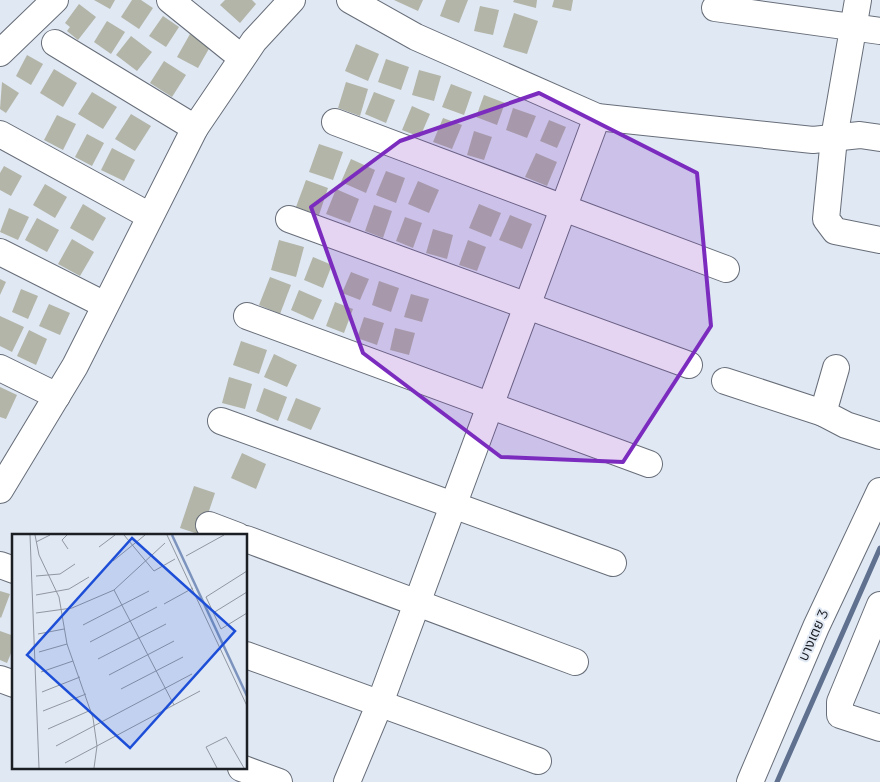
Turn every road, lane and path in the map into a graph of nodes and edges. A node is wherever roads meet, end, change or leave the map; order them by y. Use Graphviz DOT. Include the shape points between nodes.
graph roads {
  1 [pos="55,0"];
  2 [pos="170,0"];
  3 [pos="292,0"];
  4 [pos="350,0"];
  5 [pos="858,0"];
  6 [pos="715,8"];
  7 [pos="868,30"];
  8 [pos="55,42"];
  9 [pos="0,53"];
  10 [pos="242,58"];
  11 [pos="597,117"];
  12 [pos="334,122"];
  13 [pos="195,128"];
  14 [pos="0,134"];
  15 [pos="834,138"];
  16 [pos="880,138"];
  17 [pos="563,210"];
  18 [pos="150,216"];
  19 [pos="289,219"];
  20 [pos="880,240"];
  21 [pos="0,252"];
  22 [pos="726,270"];
  23 [pos="105,305"];
  24 [pos="526,308"];
  25 [pos="247,316"];
  26 [pos="688,365"];
  27 [pos="0,368"];
  28 [pos="836,368"];
  29 [pos="725,381"];
  30 [pos="57,396"];
  31 [pos="491,404"];
  32 [pos="823,413"];
  33 [pos="221,422"];
  34 [pos="880,436"];
  35 [pos="649,464"];
  36 [pos="3,480"];
  37 [pos="880,490"];
  38 [pos="453,506"];
  39 [pos="209,525"];
  40 [pos="233,534"];
  41 [pos="248,540"];
  42 [pos="613,563"];
  43 [pos="0,565"];
  44 [pos="12,569"];
  45 [pos="417,603"];
  46 [pos="878,616"];
  47 [pos="248,656"];
  48 [pos="575,662"];
  49 [pos="0,679"];
  50 [pos="12,683"];
  51 [pos="380,703"];
  52 [pos="880,728"];
  53 [pos="538,761"];
  54 [pos="246,770"];
  55 [pos="279,782"];
  56 [pos="347,782"];
  57 [pos="750,782"];
  1 -- 9 [label="street"];
  2 -- 10 [label="street"];
  3 -- 10 [label="street"];
  4 -- 11 [label="street" via="416,37"];
  5 -- 7 [label="street"];
  6 -- 7 [label="street"];
  7 -- 15 [label="street"];
  8 -- 13 [label="street"];
  10 -- 13 [label="street"];
  11 -- 15 [label="street" via="813,140"];
  11 -- 17 [label="street"];
  12 -- 17 [label="street"];
  13 -- 18 [label="street"];
  14 -- 18 [label="street"];
  15 -- 16 [label="street" via="860,135"];
  15 -- 20 [label="street" via="827,222 835,230"];
  17 -- 22 [label="street"];
  17 -- 24 [label="street"];
  18 -- 23 [label="street"];
  19 -- 24 [label="street"];
  21 -- 23 [label="street"];
  23 -- 30 [label="street"];
  24 -- 26 [label="street"];
  24 -- 31 [label="street"];
  25 -- 31 [label="street"];
  27 -- 30 [label="street"];
  28 -- 32 [label="street"];
  29 -- 32 [label="street"];
  30 -- 36 [label="street"];
  31 -- 35 [label="street"];
  31 -- 38 [label="street"];
  32 -- 34 [label="street" via="846,425"];
  33 -- 38 [label="street"];
  37 -- 57 [label="street, บางเตย 3" via="816,626"];
  38 -- 42 [label="street"];
  38 -- 45 [label="street"];
  39 -- 40 [label="street"];
  41 -- 45 [label="street"];
  43 -- 44 [label="street"];
  45 -- 48 [label="street"];
  45 -- 51 [label="street"];
  46 -- 52 [label="street" via="840,702 840,715"];
  47 -- 51 [label="street"];
  49 -- 50 [label="street"];
  51 -- 53 [label="street"];
  51 -- 56 [label="street"];
  54 -- 55 [label="street"];
}
